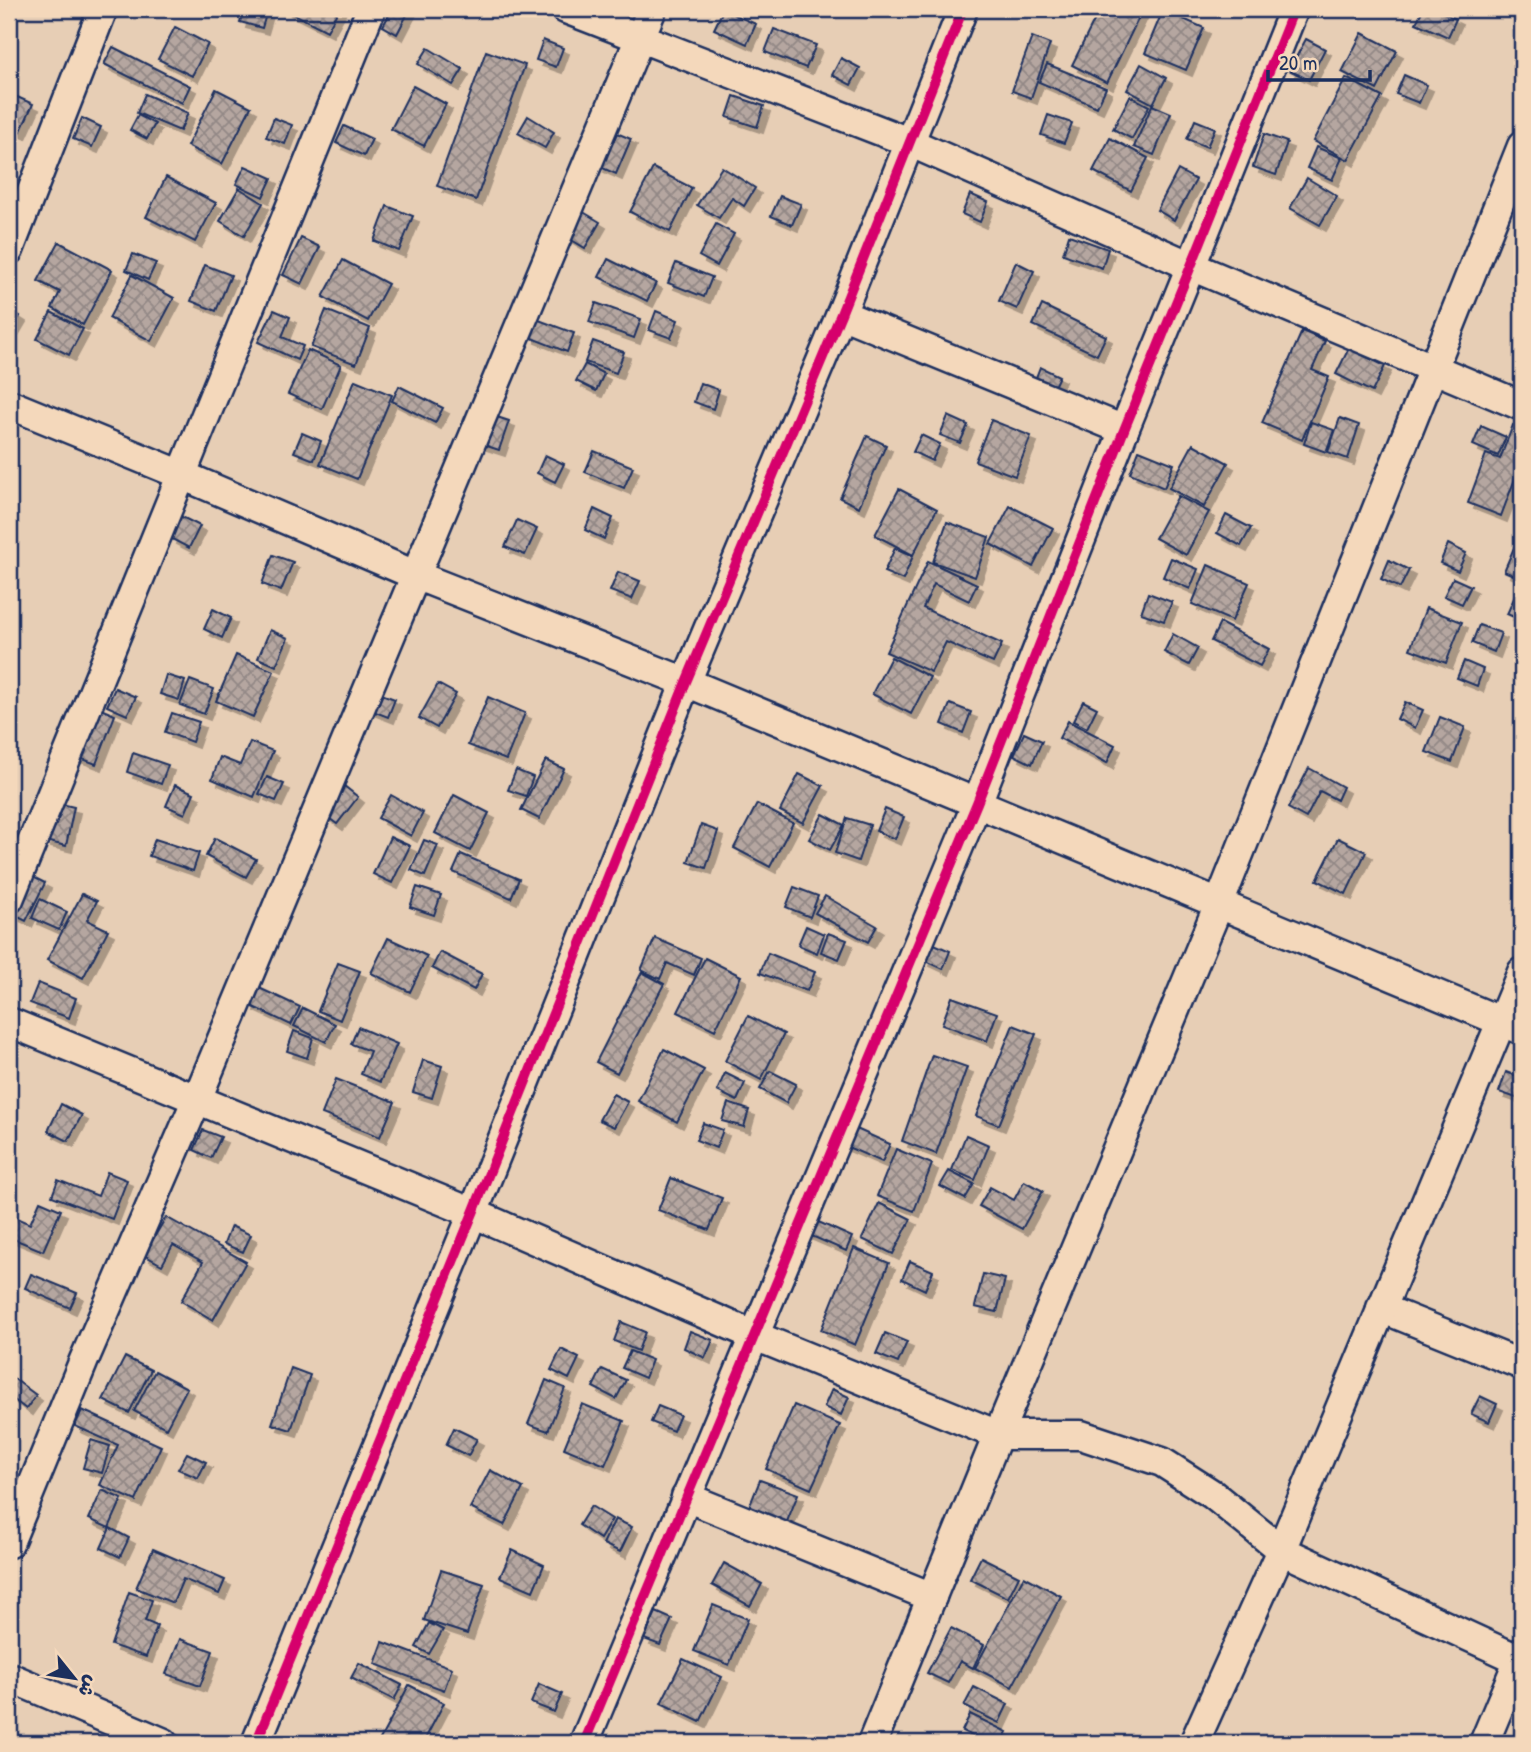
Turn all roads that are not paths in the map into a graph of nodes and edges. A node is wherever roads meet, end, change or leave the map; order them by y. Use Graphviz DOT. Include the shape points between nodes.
graph roads {
  1 [pos="103,9"];
  2 [pos="371,9"];
  3 [pos="566,9"];
  4 [pos="652,9"];
  5 [pos="963,9"];
  6 [pos="1294,9"];
  7 [pos="640,38"];
  8 [pos="909,142"];
  9 [pos="1522,146"];
  10 [pos="9,250"];
  11 [pos="1191,266"];
  12 [pos="841,314"];
  13 [pos="1433,367"];
  14 [pos="9,404"];
  15 [pos="1522,405"];
  16 [pos="1124,430"];
  17 [pos="182,475"];
  18 [pos="415,575"];
  19 [pos="686,682"];
  20 [pos="977,803"];
  21 [pos="9,899"];
  22 [pos="1219,904"];
  23 [pos="1522,972"];
  24 [pos="9,1021"];
  25 [pos="1512,1026"];
  26 [pos="197,1099"];
  27 [pos="474,1213"];
  28 [pos="1381,1308"];
  29 [pos="753,1335"];
  30 [pos="1522,1365"];
  31 [pos="998,1435"];
  32 [pos="686,1497"];
  33 [pos="9,1543"];
  34 [pos="1281,1550"];
  35 [pos="932,1597"];
  36 [pos="1521,1657"];
  37 [pos="9,1677"];
  38 [pos="164,1743"];
  39 [pos="256,1743"];
  40 [pos="584,1743"];
  41 [pos="872,1743"];
  42 [pos="1194,1743"];
  43 [pos="1484,1743"];
  1 -- 10 [label="street"];
  2 -- 17 [label="street"];
  3 -- 7 [label="street"];
  4 -- 7 [label="street"];
  5 -- 8 [label="street"];
  6 -- 11 [label="street"];
  7 -- 8 [label="street"];
  7 -- 18 [label="street"];
  8 -- 11 [label="street"];
  8 -- 12 [label="street"];
  9 -- 13 [label="street"];
  11 -- 13 [label="street"];
  11 -- 16 [label="street"];
  12 -- 16 [label="street"];
  12 -- 19 [label="street"];
  13 -- 15 [label="street"];
  13 -- 22 [label="street"];
  14 -- 17 [label="street"];
  16 -- 20 [label="street"];
  17 -- 18 [label="street"];
  17 -- 21 [label="street"];
  18 -- 19 [label="street"];
  18 -- 26 [label="street"];
  19 -- 20 [label="street"];
  19 -- 27 [label="street"];
  20 -- 22 [label="street"];
  20 -- 29 [label="street"];
  22 -- 25 [label="street"];
  22 -- 31 [label="street"];
  23 -- 25 [label="street"];
  24 -- 26 [label="street"];
  25 -- 28 [label="street"];
  26 -- 27 [label="street"];
  26 -- 33 [label="street"];
  27 -- 29 [label="street"];
  27 -- 39 [label="street"];
  28 -- 30 [label="street"];
  28 -- 34 [label="street"];
  29 -- 31 [label="street"];
  29 -- 32 [label="street"];
  31 -- 34 [label="street" via="1081,1435 1162,1462 1212,1494"];
  31 -- 35 [label="street"];
  32 -- 35 [label="street"];
  32 -- 40 [label="street"];
  34 -- 36 [label="street"];
  34 -- 42 [label="street"];
  35 -- 41 [label="street"];
  36 -- 43 [label="street"];
  37 -- 38 [label="street"];
}
